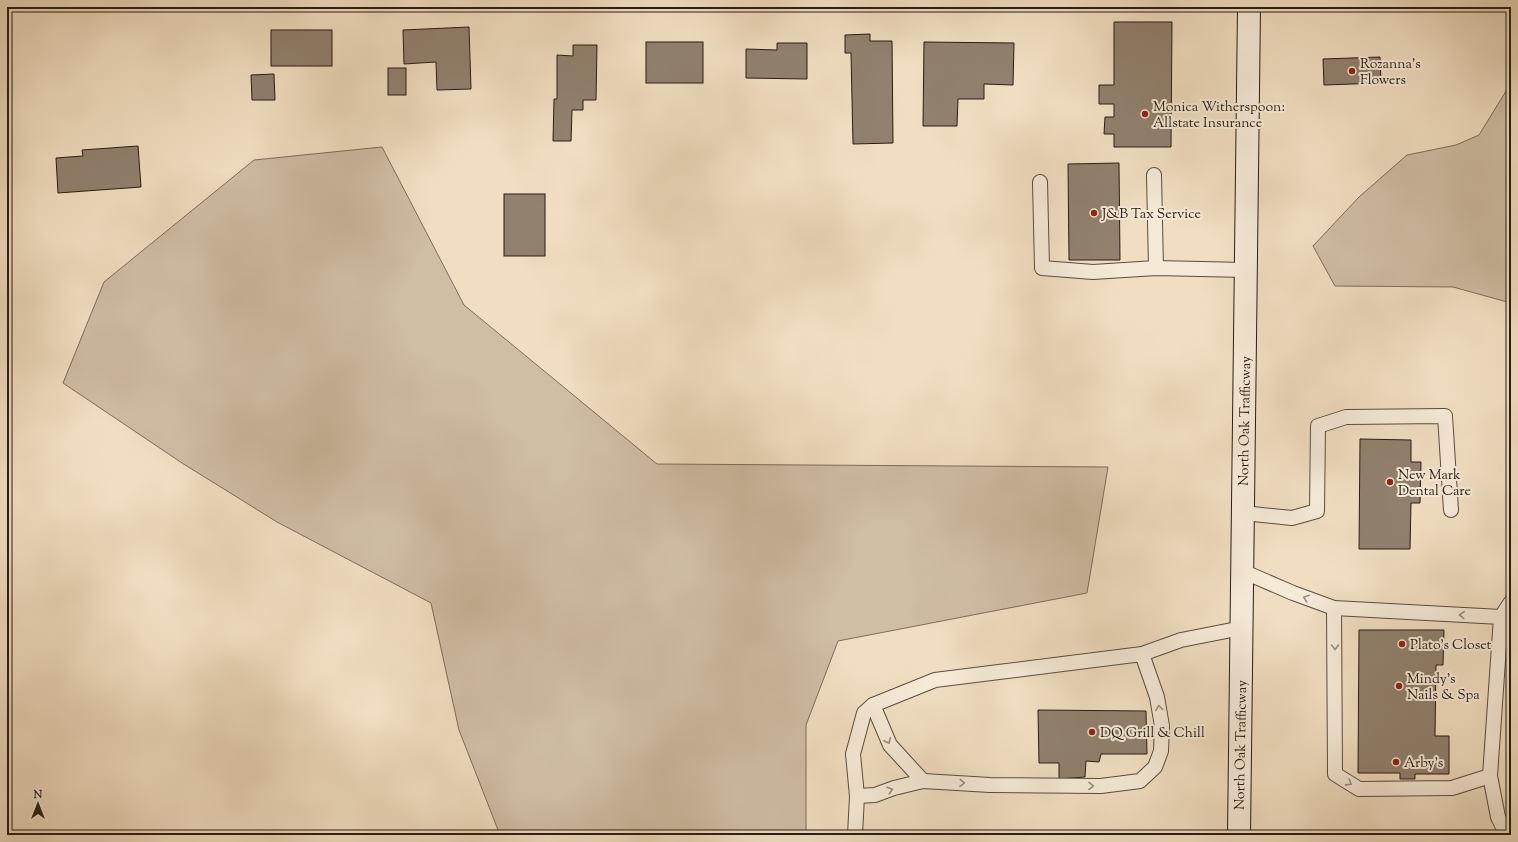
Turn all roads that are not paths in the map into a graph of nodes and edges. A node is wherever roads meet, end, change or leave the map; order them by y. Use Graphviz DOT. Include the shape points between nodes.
graph roads {
  1 [pos="1249,7"];
  2 [pos="1154,175"];
  3 [pos="1040,182"];
  4 [pos="1156,268"];
  5 [pos="1246,270"];
  6 [pos="1451,510"];
  7 [pos="1243,513"];
  8 [pos="1242,571"];
  9 [pos="1511,602"];
  10 [pos="1334,608"];
  11 [pos="1501,618"];
  12 [pos="1242,628"];
  13 [pos="1142,654"];
  14 [pos="873,705"];
  15 [pos="1490,776"];
  16 [pos="923,781"];
  17 [pos="857,796"];
  18 [pos="855,835"];
  19 [pos="1239,835"];
  20 [pos="1507,835"];
  1 -- 5 [label="main road, North Oak Trafficway"];
  2 -- 4 [label="lane"];
  3 -- 4 [label="lane" via="1042,268 1093,272"];
  4 -- 5 [label="lane"];
  5 -- 7 [label="main road, North Oak Trafficway"];
  6 -- 7 [label="lane" via="1445,416 1346,417 1318,426 1317,511 1292,518"];
  7 -- 8 [label="main road, North Oak Trafficway"];
  10 -- 8 [label="lane, one-way"];
  8 -- 12 [label="main road, North Oak Trafficway"];
  9 -- 11 [label="lane"];
  11 -- 10 [label="lane, one-way"];
  10 -- 15 [label="lane, one-way" via="1335,774 1359,789 1452,788"];
  11 -- 15 [label="lane"];
  12 -- 13 [label="lane" via="1181,640"];
  12 -- 19 [label="main road, North Oak Trafficway"];
  13 -- 14 [label="lane" via="935,680"];
  16 -- 13 [label="lane, one-way" via="990,785 1101,786 1140,781 1155,767 1161,751 1162,726 1157,697"];
  14 -- 16 [label="lane, one-way" via="890,745"];
  14 -- 17 [label="lane" via="864,713 853,754"];
  15 -- 20 [label="lane" via="1498,817"];
  17 -- 16 [label="lane, one-way" via="875,795"];
  17 -- 18 [label="lane"];
}
